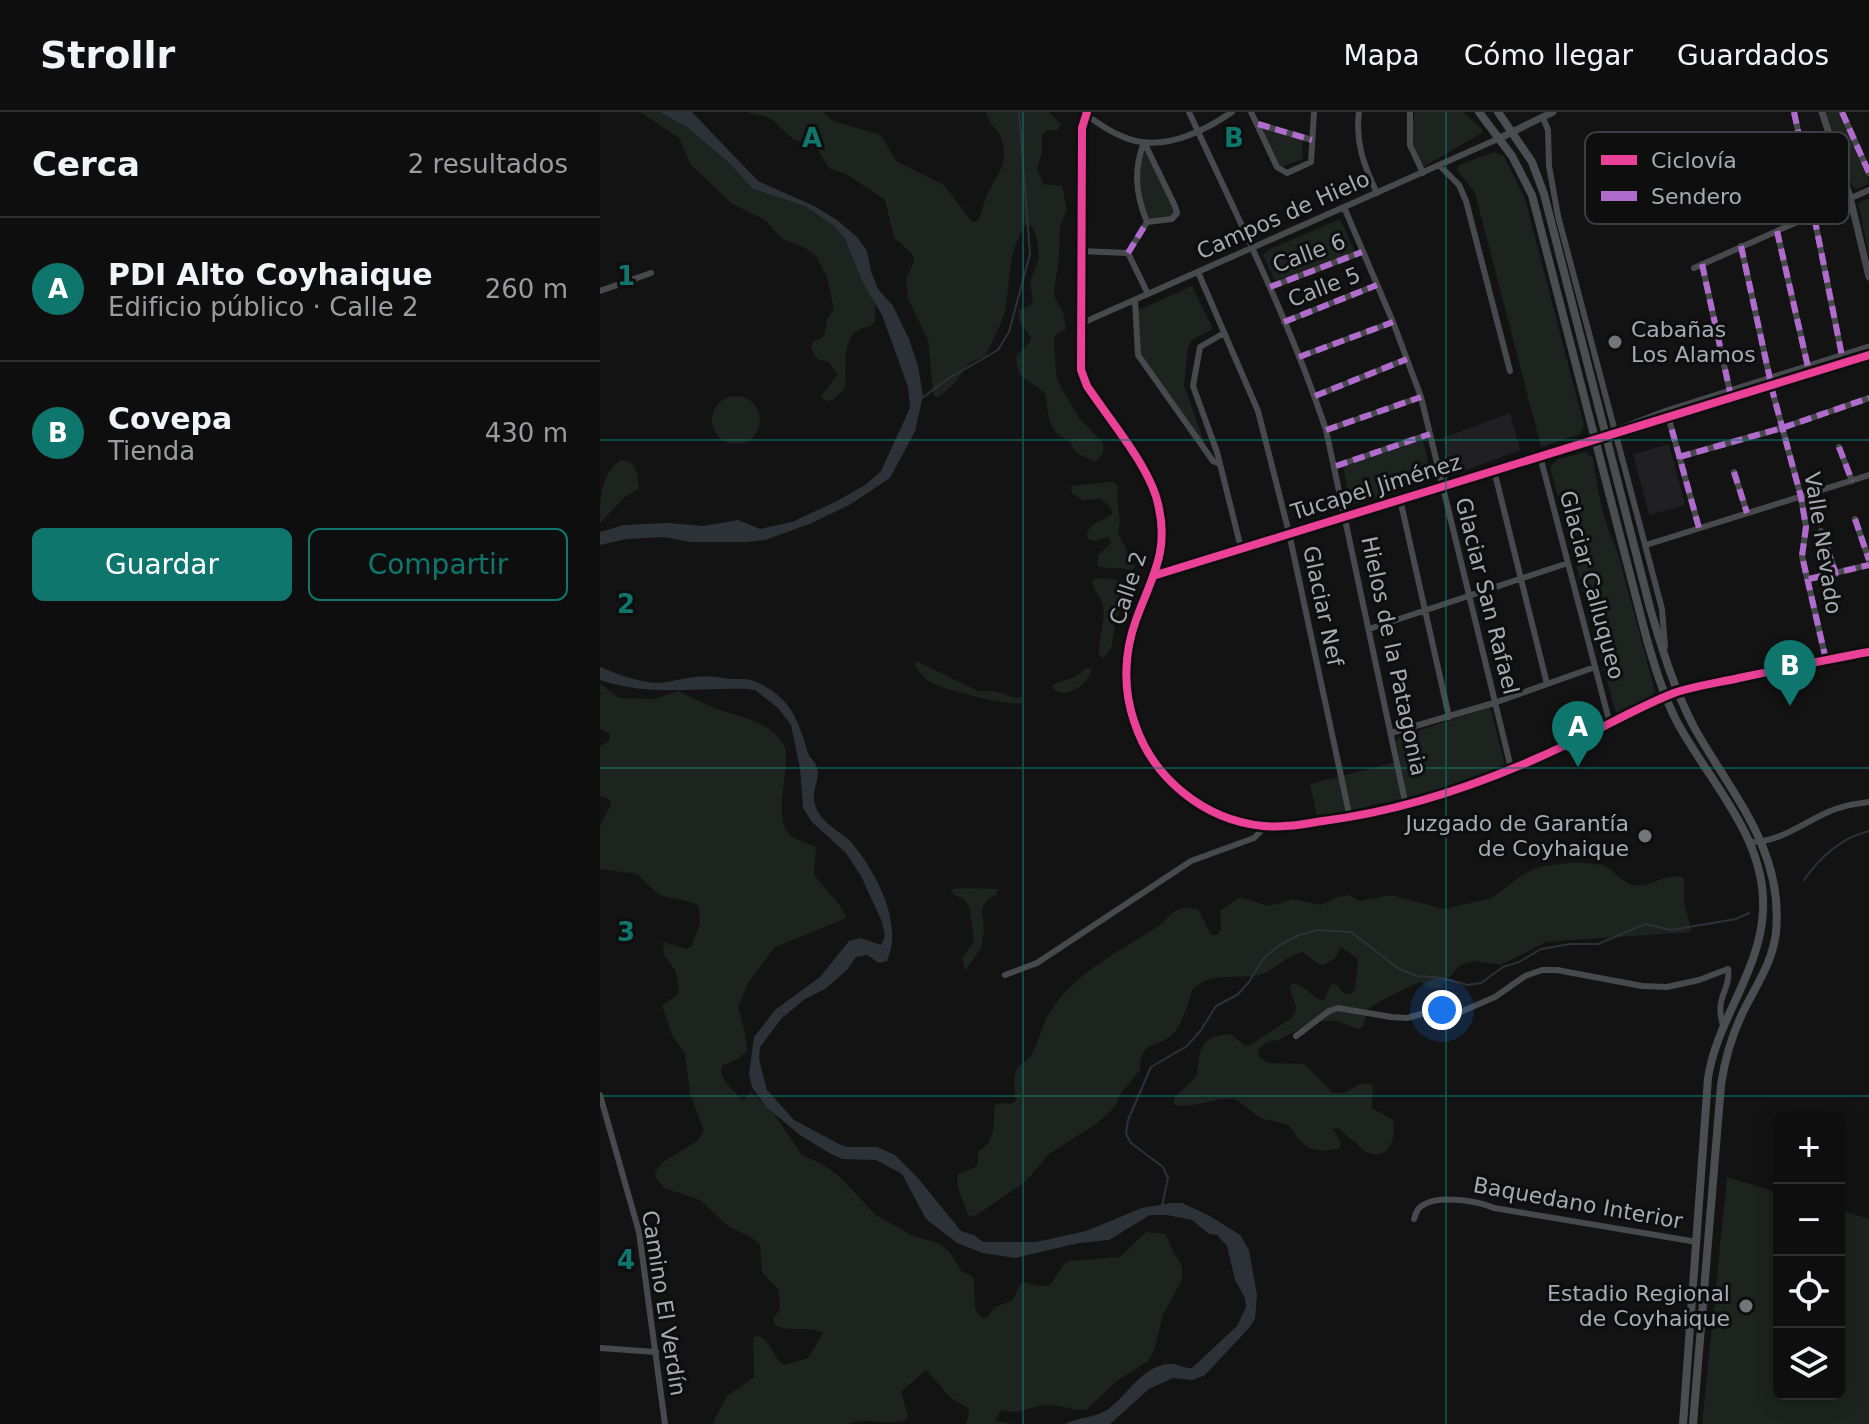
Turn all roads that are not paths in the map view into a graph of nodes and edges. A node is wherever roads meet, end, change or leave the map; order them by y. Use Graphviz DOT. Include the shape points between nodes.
graph roads {
  1 [pos="1189,112"];
  2 [pos="1232,112"];
  3 [pos="1251,112"];
  4 [pos="1314,112"];
  5 [pos="1359,112"];
  6 [pos="1479,112"];
  7 [pos="1498,112"];
  8 [pos="1553,112"];
  9 [pos="1794,112"];
  10 [pos="1822,112"];
  11 [pos="1842,112"];
  12 [pos="1086,113"];
  13 [pos="1406,113"];
  14 [pos="1543,118"];
  15 [pos="1258,124"];
  16 [pos="1198,131"];
  17 [pos="1514,132"];
  18 [pos="1798,132"];
  19 [pos="1829,132"];
  20 [pos="1500,138"];
  21 [pos="1312,140"];
  22 [pos="1144,142"];
  23 [pos="1439,165"];
  24 [pos="1423,173"];
  25 [pos="1869,173"];
  26 [pos="1869,190"];
  27 [pos="1377,193"];
  28 [pos="1849,194"];
  29 [pos="1850,197"];
  30 [pos="1344,207"];
  31 [pos="1147,222"];
  32 [pos="1793,224"];
  33 [pos="1817,224"];
  34 [pos="1777,231"];
  35 [pos="1741,246"];
  36 [pos="1252,248"];
  37 [pos="1080,251"];
  38 [pos="1362,252"];
  39 [pos="1128,253"];
  40 [pos="1702,264"];
  41 [pos="1694,268"];
  42 [pos="1198,272"];
  43 [pos="651,273"];
  44 [pos="1869,277"];
  45 [pos="1377,285"];
  46 [pos="1270,287"];
  47 [pos="600,291"];
  48 [pos="1148,294"];
  49 [pos="1135,300"];
  50 [pos="1284,322"];
  51 [pos="1393,322"];
  52 [pos="1080,324"];
  53 [pos="1224,333"];
  54 [pos="1869,347"];
  55 [pos="1869,355"];
  56 [pos="1842,356"];
  57 [pos="1299,357"];
  58 [pos="1407,359"];
  59 [pos="1808,367"];
  60 [pos="1510,371"];
  61 [pos="1770,382"];
  62 [pos="1730,392"];
  63 [pos="1315,396"];
  64 [pos="1421,397"];
  65 [pos="1869,398"];
  66 [pos="1668,414"];
  67 [pos="1782,428"];
  68 [pos="1326,430"];
  69 [pos="1616,431"];
  70 [pos="1430,434"];
  71 [pos="1607,435"];
  72 [pos="1596,438"];
  73 [pos="1839,447"];
  74 [pos="1540,456"];
  75 [pos="1679,457"];
  76 [pos="1220,464"];
  77 [pos="1336,466"];
  78 [pos="1494,470"];
  79 [pos="1734,472"];
  80 [pos="1869,475"];
  81 [pos="1852,481"];
  82 [pos="1441,486"];
  83 [pos="1801,497"];
  84 [pos="1400,499"];
  85 [pos="1747,513"];
  86 [pos="1347,515"];
  87 [pos="1855,519"];
  88 [pos="1699,528"];
  89 [pos="1821,531"];
  90 [pos="1289,533"];
  91 [pos="1646,545"];
  92 [pos="1241,548"];
  93 [pos="1869,562"];
  94 [pos="1568,563"];
  95 [pos="1836,574"];
  96 [pos="1156,575"];
  97 [pos="1521,578"];
  98 [pos="1809,579"];
  99 [pos="1468,597"];
  100 [pos="1424,611"];
  101 [pos="1369,629"];
  102 [pos="1869,652"];
  103 [pos="1826,660"];
  104 [pos="1595,667"];
  105 [pos="1669,670"];
  106 [pos="1547,684"];
  107 [pos="1678,692"];
  108 [pos="1665,697"];
  109 [pos="1494,703"];
  110 [pos="1449,717"];
  111 [pos="1610,724"];
  112 [pos="1391,733"];
  113 [pos="1511,768"];
  114 [pos="1869,802"];
  115 [pos="1406,806"];
  116 [pos="1350,818"];
  117 [pos="1266,826"];
  118 [pos="1749,842"];
  119 [pos="1762,842"];
  120 [pos="1005,975"];
  121 [pos="1723,1025"];
  122 [pos="1296,1036"];
  123 [pos="600,1095"];
  124 [pos="1414,1219"];
  125 [pos="1697,1242"];
  126 [pos="600,1348"];
  127 [pos="656,1352"];
  128 [pos="665,1424"];
  129 [pos="1683,1424"];
  130 [pos="1693,1424"];
  1 -- 16 [label="street, Hielos de la Patagonia"];
  2 -- 16 [label="street"];
  3 -- 15 [label="street"];
  4 -- 21 [label="street"];
  5 -- 27 [label="street" via="1361,154"];
  6 -- 20 [label="main road"];
  7 -- 17 [label="main road"];
  8 -- 14 [label="street"];
  9 -- 18 [label="street"];
  10 -- 19 [label="street"];
  11 -- 25 [label="street"];
  12 -- 22 [label="street" via="1120,136"];
  12 -- 37 [label="street, Calle 2"];
  13 -- 24 [label="street" via="1410,145"];
  14 -- 17 [label="street"];
  14 -- 69 [label="street" via="1558,216"];
  15 -- 21 [label="street"];
  15 -- 21 [label="street" via="1277,167 1287,173 1311,162"];
  16 -- 22 [label="street" via="1179,140"];
  16 -- 36 [label="street, Hielos de la Patagonia"];
  17 -- 20 [label="street"];
  17 -- 71 [label="main road" via="1544,194"];
  20 -- 23 [label="street, Campos de Hielo"];
  20 -- 72 [label="main road" via="1532,195"];
  22 -- 31 [label="street" via="1137,198"];
  22 -- 31 [label="street" via="1177,213 1172,219"];
  23 -- 24 [label="street, Campos de Hielo"];
  23 -- 60 [label="street" via="1466,201"];
  24 -- 27 [label="street, Campos de Hielo"];
  26 -- 29 [label="street"];
  27 -- 30 [label="street, Campos de Hielo"];
  28 -- 29 [label="street"];
  29 -- 44 [label="street"];
  30 -- 36 [label="street, Campos de Hielo"];
  30 -- 38 [label="street, Glaciar San Rafael"];
  31 -- 39 [label="street"];
  32 -- 34 [label="street"];
  33 -- 56 [label="street"];
  34 -- 35 [label="street"];
  34 -- 59 [label="street"];
  35 -- 40 [label="street"];
  35 -- 61 [label="street, Valle Nevado"];
  36 -- 42 [label="street, Campos de Hielo"];
  36 -- 46 [label="street, Hielos de la Patagonia"];
  37 -- 39 [label="street"];
  37 -- 52 [label="street, Calle 2"];
  38 -- 45 [label="street, Glaciar San Rafael"];
  38 -- 46 [label="street, Calle 6"];
  39 -- 48 [label="street"];
  40 -- 41 [label="street"];
  40 -- 62 [label="street"];
  42 -- 48 [label="street, Campos de Hielo"];
  42 -- 53 [label="street, Glaciar Nef"];
  43 -- 47 [label="street"];
  45 -- 50 [label="street, Calle 5"];
  45 -- 51 [label="street, Glaciar San Rafael"];
  46 -- 50 [label="street, Hielos de la Patagonia"];
  48 -- 49 [label="street, Campos de Hielo"];
  49 -- 52 [label="street, Campos de Hielo"];
  49 -- 76 [label="street" via="1136,345 1144,365"];
  50 -- 57 [label="street, Hielos de la Patagonia"];
  51 -- 57 [label="street"];
  51 -- 58 [label="street, Glaciar San Rafael"];
  52 -- 96 [label="street, Calle 2" via="1084,381 1150,481 1158,503 1162,536"];
  53 -- 76 [label="street" via="1200,347 1193,378"];
  53 -- 90 [label="street, Glaciar Nef" via="1258,411"];
  54 -- 56 [label="street, Tucapel Jiménez"];
  55 -- 61 [label="street, Tucapel Jiménez"];
  56 -- 59 [label="street, Tucapel Jiménez"];
  57 -- 63 [label="street, Hielos de la Patagonia"];
  58 -- 63 [label="street"];
  58 -- 64 [label="street, Glaciar San Rafael"];
  59 -- 61 [label="street, Tucapel Jiménez"];
  61 -- 62 [label="street, Tucapel Jiménez"];
  61 -- 66 [label="street, Tucapel Jiménez"];
  61 -- 67 [label="street, Valle Nevado"];
  62 -- 66 [label="street, Tucapel Jiménez"];
  63 -- 68 [label="street, Hielos de la Patagonia"];
  64 -- 68 [label="street"];
  64 -- 70 [label="street, Glaciar San Rafael"];
  65 -- 67 [label="street"];
  66 -- 69 [label="street, Tucapel Jiménez"];
  66 -- 75 [label="street"];
  67 -- 75 [label="street"];
  67 -- 83 [label="street, Valle Nevado"];
  68 -- 77 [label="street, Hielos de la Patagonia"];
  69 -- 71 [label="street, Tucapel Jiménez"];
  69 -- 91 [label="street"];
  70 -- 77 [label="street"];
  70 -- 82 [label="street, Glaciar San Rafael"];
  71 -- 72 [label="street, Tucapel Jiménez"];
  71 -- 105 [label="main road"];
  72 -- 74 [label="street, Tucapel Jiménez"];
  72 -- 108 [label="main road"];
  73 -- 81 [label="street"];
  74 -- 78 [label="street, Tucapel Jiménez"];
  74 -- 94 [label="street, Glaciar Calluqueo"];
  75 -- 88 [label="street"];
  76 -- 92 [label="street"];
  77 -- 86 [label="street, Hielos de la Patagonia"];
  78 -- 82 [label="street, Tucapel Jiménez"];
  78 -- 97 [label="street"];
  79 -- 85 [label="street"];
  80 -- 81 [label="street"];
  81 -- 83 [label="street"];
  82 -- 84 [label="street, Tucapel Jiménez"];
  82 -- 99 [label="street, Glaciar San Rafael"];
  83 -- 85 [label="street"];
  83 -- 98 [label="street, Valle Nevado" via="1806,527 1802,551"];
  84 -- 86 [label="street, Tucapel Jiménez"];
  84 -- 100 [label="street"];
  85 -- 88 [label="street"];
  86 -- 90 [label="street, Tucapel Jiménez"];
  86 -- 101 [label="street, Hielos de la Patagonia"];
  87 -- 93 [label="street"];
  88 -- 91 [label="street"];
  89 -- 95 [label="street"];
  90 -- 92 [label="street, Tucapel Jiménez"];
  90 -- 116 [label="street, Glaciar Nef"];
  91 -- 105 [label="street" via="1662,609"];
  92 -- 96 [label="street, Tucapel Jiménez"];
  93 -- 95 [label="street"];
  94 -- 97 [label="street"];
  94 -- 104 [label="street, Glaciar Calluqueo"];
  95 -- 98 [label="street"];
  96 -- 117 [label="street, Calle 2" via="1135,621 1127,659 1128,698 1139,735 1159,769 1186,795 1218,814"];
  97 -- 99 [label="street"];
  97 -- 106 [label="street"];
  98 -- 103 [label="street, Valle Nevado"];
  99 -- 100 [label="street"];
  99 -- 109 [label="street, Glaciar San Rafael"];
  100 -- 101 [label="street"];
  100 -- 110 [label="street"];
  101 -- 112 [label="street, Hielos de la Patagonia"];
  102 -- 103 [label="street, Calle 2"];
  103 -- 107 [label="street, Calle 2"];
  104 -- 106 [label="street"];
  104 -- 111 [label="street, Glaciar Calluqueo"];
  105 -- 107 [label="main road"];
  106 -- 109 [label="street"];
  107 -- 108 [label="street, Calle 2"];
  107 -- 119 [label="main road"];
  108 -- 111 [label="street, Calle 2"];
  108 -- 118 [label="main road"];
  109 -- 110 [label="street"];
  109 -- 113 [label="street, Glaciar San Rafael"];
  110 -- 112 [label="street"];
  111 -- 113 [label="street, Calle 2"];
  112 -- 115 [label="street, Hielos de la Patagonia"];
  113 -- 115 [label="street, Calle 2"];
  114 -- 119 [label="street" via="1826,812"];
  115 -- 116 [label="street, Calle 2"];
  116 -- 117 [label="street, Calle 2"];
  117 -- 120 [label="street" via="1254,838 1191,861 1037,963"];
  118 -- 119 [label="street"];
  118 -- 121 [label="main road" via="1762,892 1761,927 1753,963"];
  119 -- 130 [label="main road" via="1774,889 1776,935 1765,973 1724,1063"];
  121 -- 122 [label="street" via="1720,1007 1728,969 1667,987 1542,970 1458,1013 1407,1018 1338,1008"];
  121 -- 125 [label="main road" via="1708,1078"];
  123 -- 127 [label="street, Camino El Verdín" via="639,1232"];
  124 -- 125 [label="street, Baquedano Interior" via="1429,1202 1459,1200"];
  125 -- 129 [label="main road"];
  126 -- 127 [label="street"];
  127 -- 128 [label="street, Camino El Verdín"];
}
